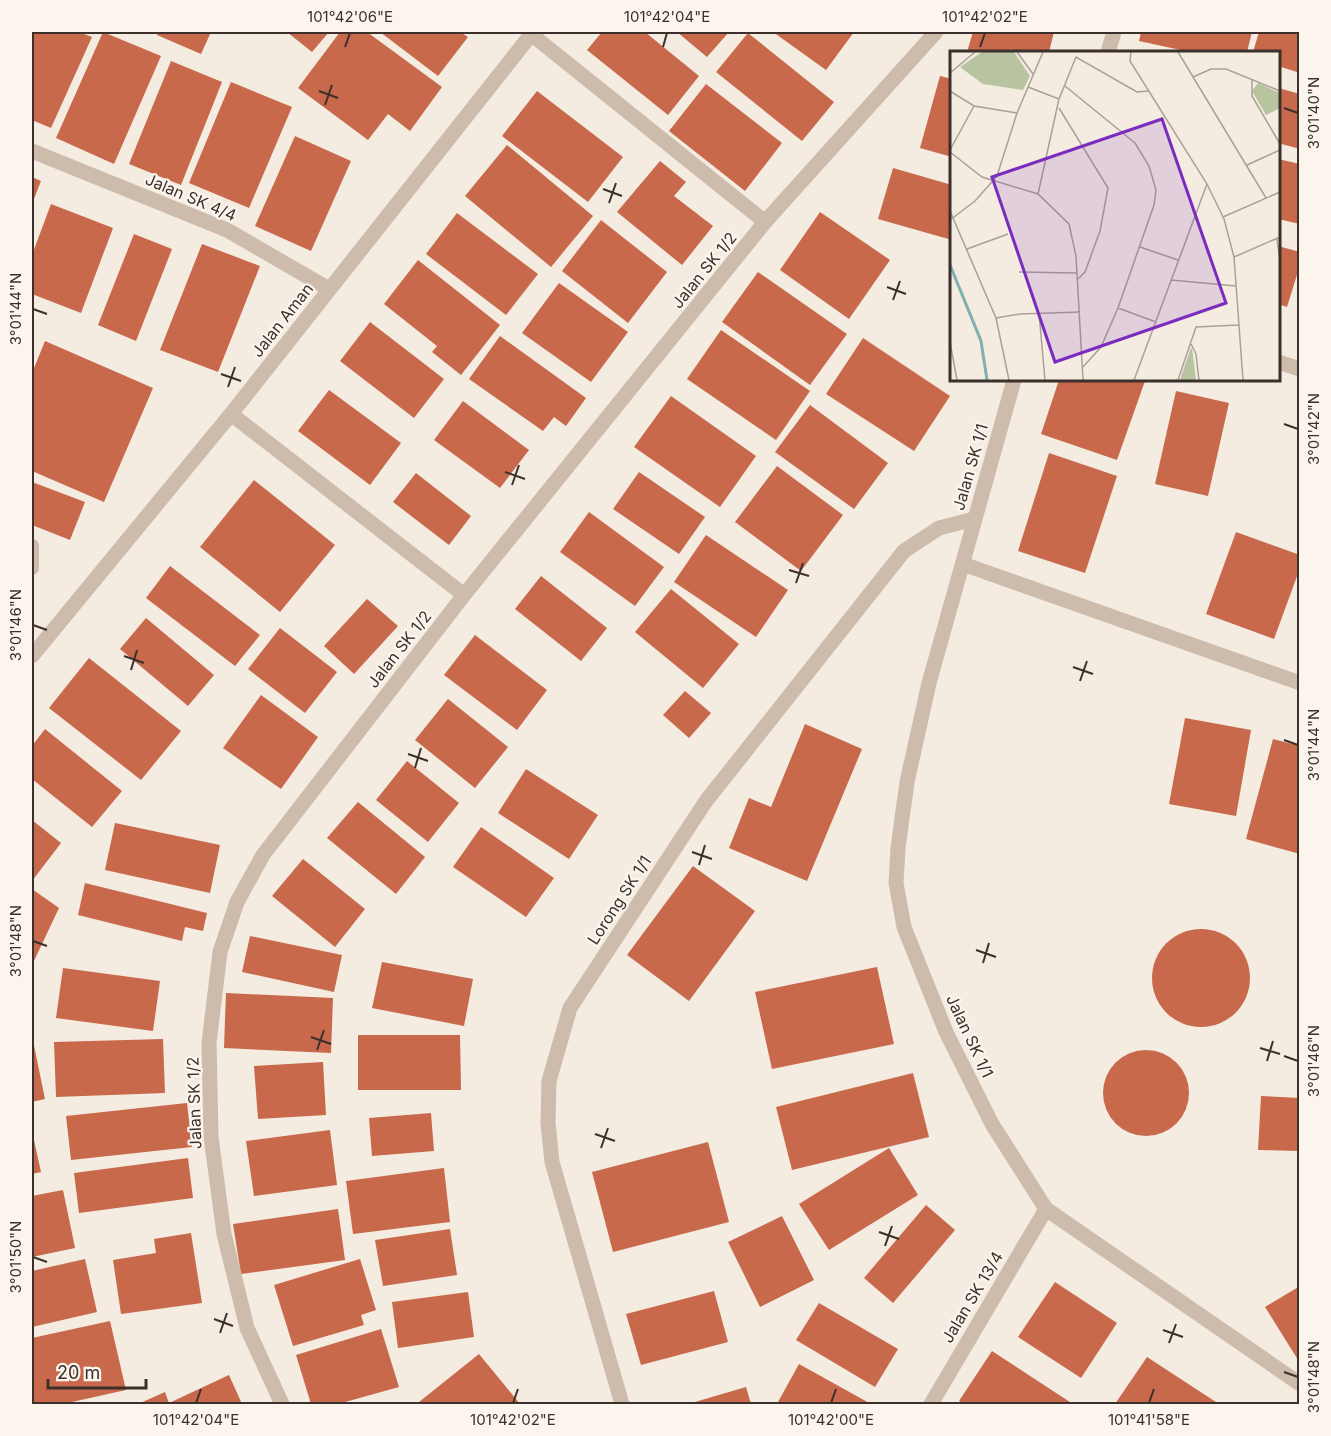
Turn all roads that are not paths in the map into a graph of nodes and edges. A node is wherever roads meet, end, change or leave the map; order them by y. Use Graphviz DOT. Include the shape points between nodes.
graph roads {
  1 [pos="936,32"];
  2 [pos="1114,32"];
  3 [pos="532,33"];
  4 [pos="1108,51"];
  5 [pos="32,151"];
  6 [pos="765,222"];
  7 [pos="329,289"];
  8 [pos="1280,363"];
  9 [pos="1299,369"];
  10 [pos="1014,381"];
  11 [pos="231,414"];
  12 [pos="974,519"];
  13 [pos="32,546"];
  14 [pos="963,564"];
  15 [pos="32,568"];
  16 [pos="464,595"];
  17 [pos="32,656"];
  18 [pos="1299,683"];
  19 [pos="1046,1209"];
  20 [pos="1299,1383"];
  21 [pos="282,1404"];
  22 [pos="622,1404"];
  23 [pos="931,1404"];
  1 -- 6 [label="street, Jalan SK 1/2"];
  2 -- 4 [label="street"];
  3 -- 6 [label="street"];
  3 -- 7 [label="street, Jalan Aman"];
  5 -- 7 [label="street, Jalan SK 4/4" via="227,230"];
  6 -- 16 [label="street, Jalan SK 1/2"];
  7 -- 11 [label="street, Jalan Aman"];
  8 -- 9 [label="street"];
  10 -- 12 [label="street, Jalan SK 1/1"];
  11 -- 16 [label="street"];
  11 -- 17 [label="street, Jalan Aman"];
  12 -- 14 [label="street, Jalan SK 1/1"];
  12 -- 22 [label="street, Lorong SK 1/1" via="939,528 904,551 706,801 570,1008 549,1081 552,1162"];
  13 -- 15 [label="lane"];
  14 -- 18 [label="street"];
  14 -- 19 [label="street, Jalan SK 1/1" via="929,683 907,782 896,883 904,927 946,1032 992,1124"];
  16 -- 21 [label="street, Jalan SK 1/2" via="263,855 237,902 220,952 210,1043 211,1137 224,1234 248,1328"];
  19 -- 20 [label="street, Jalan SK 1/1"];
  19 -- 23 [label="street, Jalan SK 13/4"];
}
